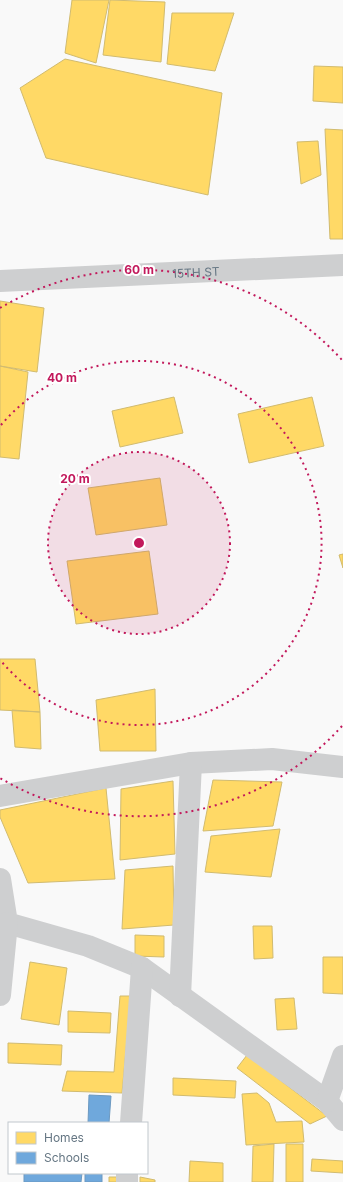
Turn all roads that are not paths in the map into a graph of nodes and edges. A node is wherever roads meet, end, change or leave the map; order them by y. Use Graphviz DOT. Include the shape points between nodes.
graph roads {
  1 [pos="343,265"];
  2 [pos="0,281"];
  3 [pos="192,763"];
  4 [pos="343,767"];
  5 [pos="0,796"];
  6 [pos="0,878"];
  7 [pos="7,923"];
  8 [pos="142,968"];
  9 [pos="0,995"];
  10 [pos="180,996"];
  11 [pos="343,1056"];
  12 [pos="328,1101"];
  13 [pos="343,1120"];
  14 [pos="131,1122"];
  1 -- 2 [label="street, 15TH ST"];
  3 -- 4 [label="street" via="272,759"];
  3 -- 5 [label="street"];
  3 -- 10 [label="street"];
  6 -- 7 [label="street"];
  7 -- 8 [label="street" via="88,946"];
  7 -- 9 [label="street"];
  8 -- 10 [label="street"];
  8 -- 14 [label="street"];
  10 -- 12 [label="street"];
  11 -- 12 [label="street"];
  12 -- 13 [label="street"];
}
